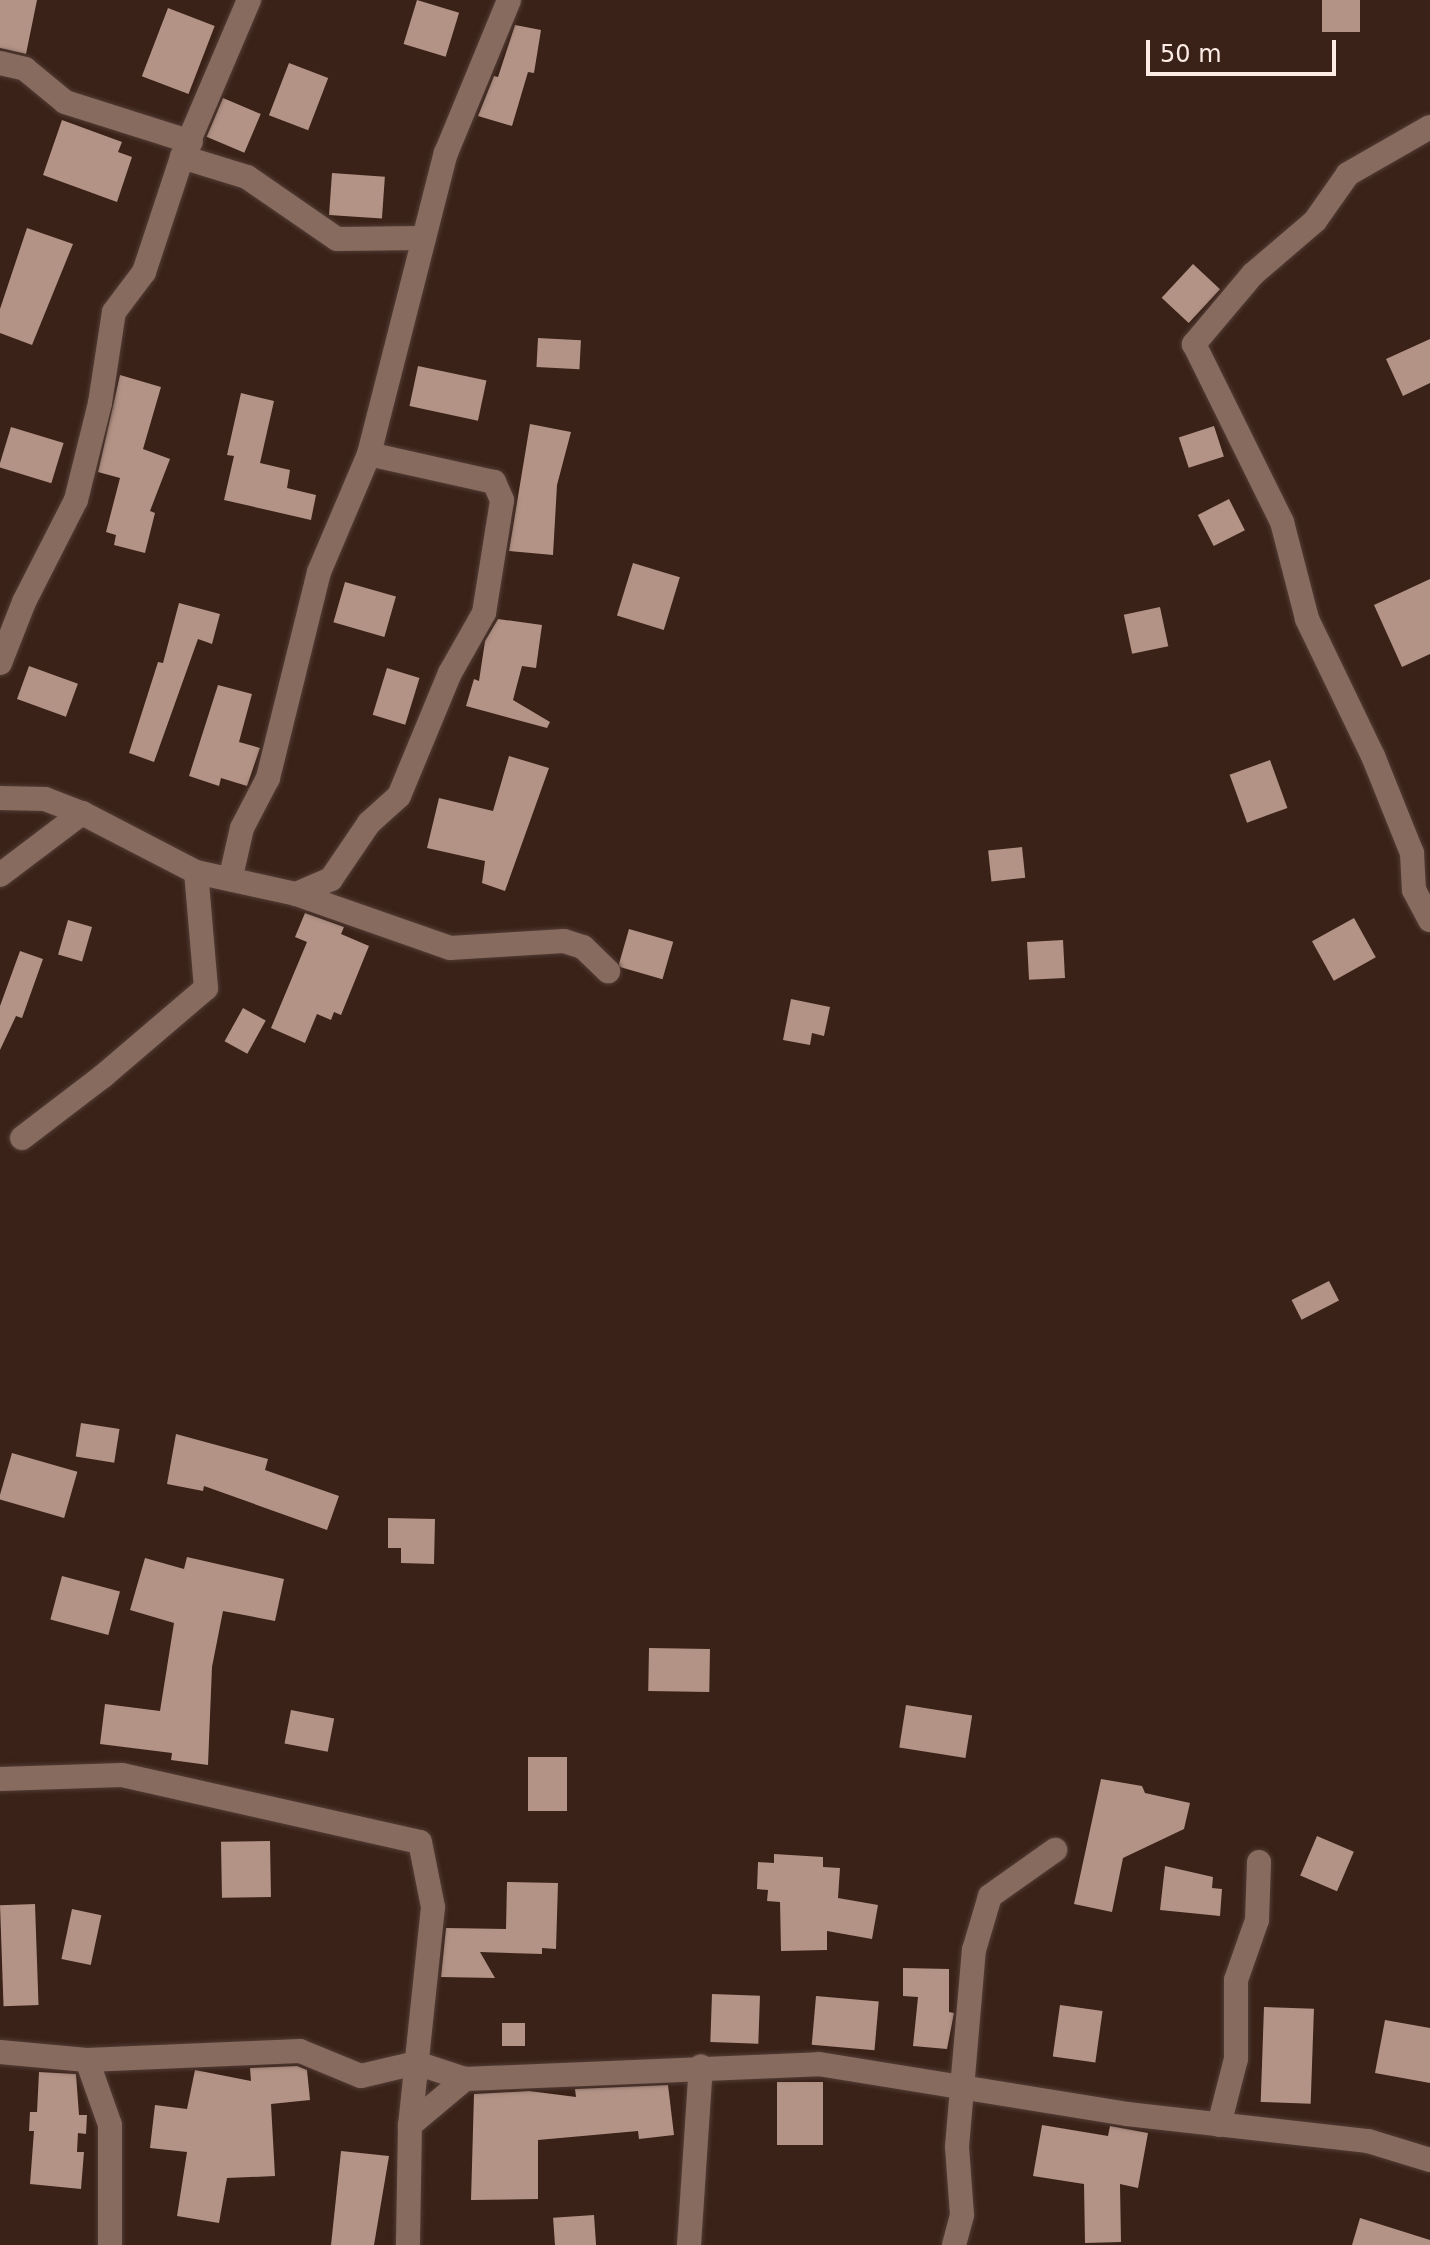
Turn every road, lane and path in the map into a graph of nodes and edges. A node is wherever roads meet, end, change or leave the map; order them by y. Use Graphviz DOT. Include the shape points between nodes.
graph roads {
  1 [pos="249,0"];
  2 [pos="509,0"];
  3 [pos="0,63"];
  4 [pos="1429,125"];
  5 [pos="187,149"];
  6 [pos="422,238"];
  7 [pos="369,454"];
  8 [pos="0,663"];
  9 [pos="0,798"];
  10 [pos="82,813"];
  11 [pos="196,872"];
  12 [pos="0,875"];
  13 [pos="231,876"];
  14 [pos="296,894"];
  15 [pos="1430,920"];
  16 [pos="608,971"];
  17 [pos="22,1138"];
  18 [pos="0,1779"];
  19 [pos="1055,1850"];
  20 [pos="1259,1862"];
  21 [pos="0,2052"];
  22 [pos="87,2060"];
  23 [pos="416,2063"];
  24 [pos="701,2066"];
  25 [pos="465,2079"];
  26 [pos="962,2085"];
  27 [pos="410,2125"];
  28 [pos="1219,2125"];
  29 [pos="1430,2160"];
  30 [pos="110,2245"];
  31 [pos="408,2245"];
  32 [pos="689,2245"];
  33 [pos="954,2245"];
  1 -- 5 [label="street"];
  2 -- 6 [label="street" via="446,153"];
  3 -- 5 [label="street" via="25,69 65,102"];
  4 -- 15 [label="street" via="1348,174 1315,221 1253,274 1194,344 1248,463 1282,522 1307,619 1373,756 1412,853 1414,890"];
  5 -- 6 [label="street" via="247,177 337,239"];
  5 -- 8 [label="street" via="144,272 114,312 100,403 76,500 24,602"];
  6 -- 7 [label="street"];
  7 -- 13 [label="street" via="319,572 268,778 242,828"];
  7 -- 14 [label="street" via="494,482 502,500 484,613 450,673 399,796 369,823 331,879"];
  9 -- 10 [label="street" via="45,799"];
  10 -- 11 [label="street"];
  10 -- 12 [label="street"];
  11 -- 13 [label="street"];
  11 -- 17 [label="street" via="206,988"];
  13 -- 14 [label="street"];
  14 -- 16 [label="street" via="450,948 564,941 583,947"];
  18 -- 23 [label="street" via="122,1775 420,1842 433,1907"];
  19 -- 26 [label="street" via="990,1896 974,1950"];
  20 -- 28 [label="street" via="1257,1920 1236,1980 1236,2059"];
  21 -- 22 [label="street"];
  22 -- 23 [label="street" via="300,2051 361,2076"];
  22 -- 30 [label="street" via="110,2125"];
  23 -- 25 [label="street"];
  23 -- 27 [label="street"];
  24 -- 25 [label="street"];
  24 -- 26 [label="street" via="819,2064"];
  24 -- 32 [label="street"];
  25 -- 27 [label="street"];
  26 -- 28 [label="street"];
  26 -- 33 [label="street" via="957,2147 962,2215"];
  27 -- 31 [label="street"];
  28 -- 29 [label="street" via="1368,2141"];
}
